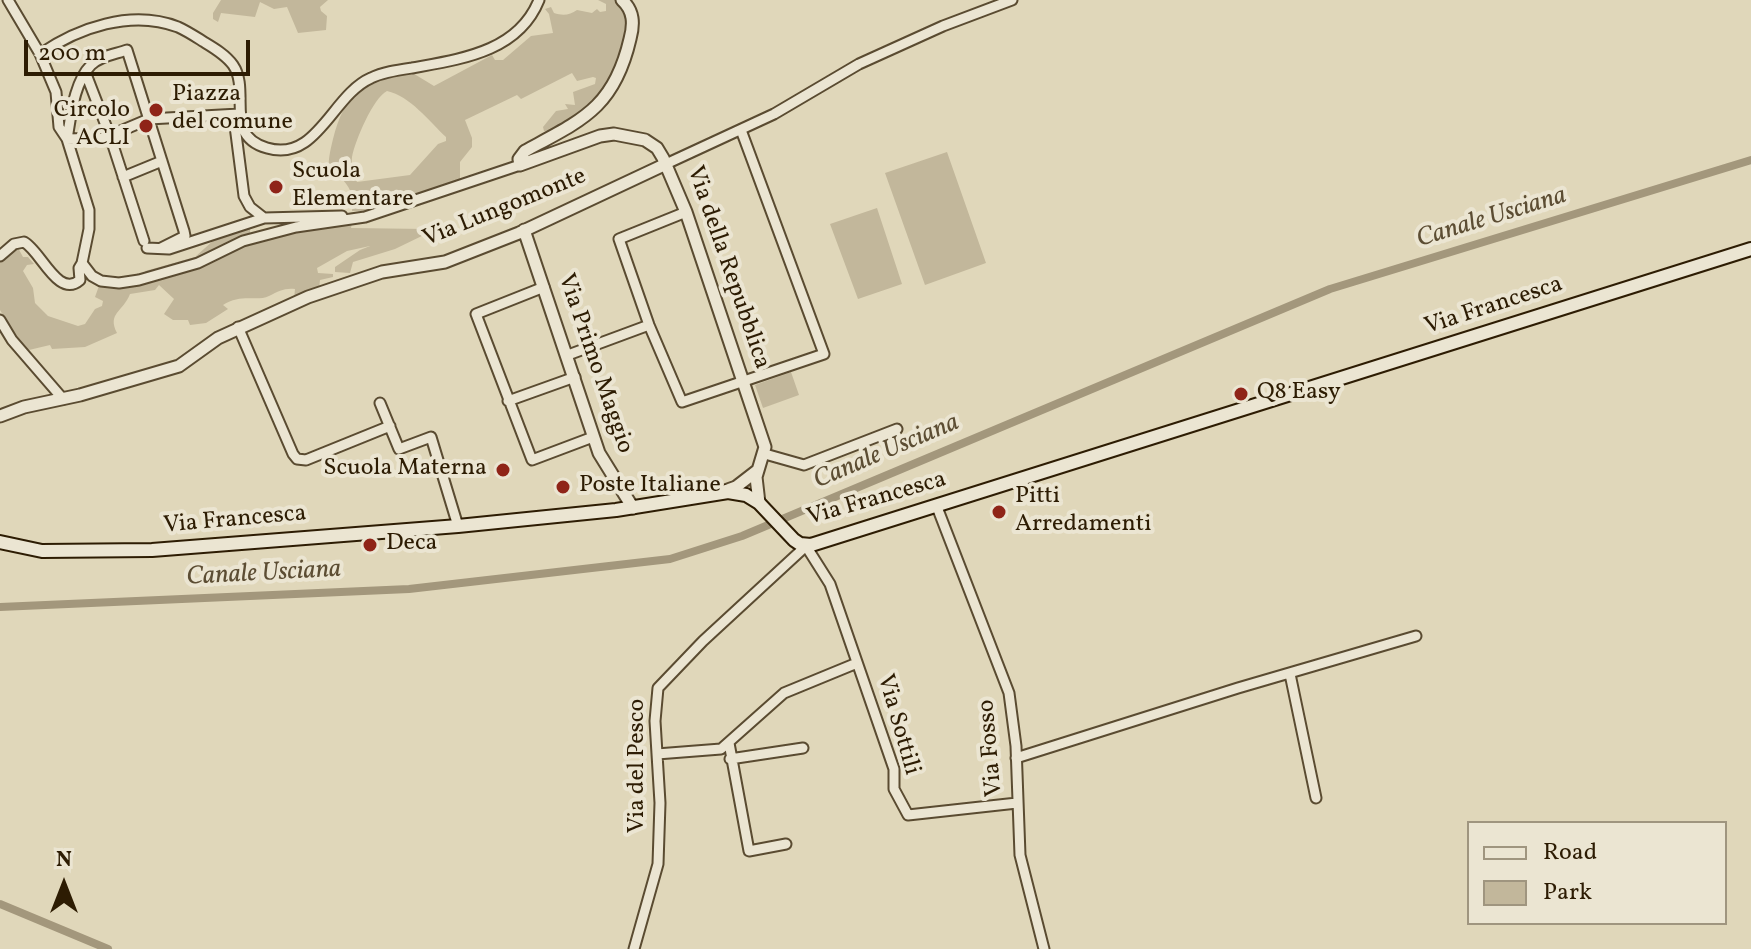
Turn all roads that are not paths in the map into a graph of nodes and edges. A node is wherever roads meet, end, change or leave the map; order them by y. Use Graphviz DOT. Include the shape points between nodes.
graph roads {
  1 [pos="8,0"];
  2 [pos="539,0"];
  3 [pos="622,0"];
  4 [pos="1012,0"];
  5 [pos="40,54"];
  6 [pos="86,74"];
  7 [pos="239,114"];
  8 [pos="149,119"];
  9 [pos="741,130"];
  10 [pos="110,136"];
  11 [pos="67,139"];
  12 [pos="162,161"];
  13 [pos="666,164"];
  14 [pos="520,165"];
  15 [pos="123,177"];
  16 [pos="686,212"];
  17 [pos="365,217"];
  18 [pos="264,218"];
  19 [pos="521,231"];
  20 [pos="161,248"];
  21 [pos="1751,249"];
  22 [pos="0,256"];
  23 [pos="82,263"];
  24 [pos="544,287"];
  25 [pos="0,320"];
  26 [pos="649,325"];
  27 [pos="238,327"];
  28 [pos="568,355"];
  29 [pos="575,377"];
  30 [pos="743,381"];
  31 [pos="63,399"];
  32 [pos="508,401"];
  33 [pos="380,403"];
  34 [pos="0,416"];
  35 [pos="390,426"];
  36 [pos="897,429"];
  37 [pos="593,437"];
  38 [pos="765,454"];
  39 [pos="755,474"];
  40 [pos="721,492"];
  41 [pos="746,495"];
  42 [pos="759,503"];
  43 [pos="937,507"];
  44 [pos="633,508"];
  45 [pos="458,526"];
  46 [pos="0,542"];
  47 [pos="800,543"];
  48 [pos="1416,636"];
  49 [pos="857,663"];
  50 [pos="1290,674"];
  51 [pos="729,743"];
  52 [pos="803,748"];
  53 [pos="657,754"];
  54 [pos="1016,758"];
  55 [pos="730,759"];
  56 [pos="1316,798"];
  57 [pos="1017,803"];
  58 [pos="786,844"];
  59 [pos="634,949"];
  60 [pos="1044,949"];
  1 -- 5 [label="street"];
  2 -- 7 [label="street" via="516,34 479,54 388,72 361,83 295,149 256,144"];
  3 -- 14 [label="street" via="632,15 632,31 609,93 582,119 525,151"];
  4 -- 9 [label="street, Via Lungomonte" via="859,64"];
  5 -- 7 [label="street" via="75,33 109,23 175,26 232,64"];
  5 -- 11 [label="street"];
  6 -- 8 [label="street" via="98,60 127,50"];
  6 -- 10 [label="street"];
  6 -- 11 [label="street"];
  7 -- 8 [label="street"];
  7 -- 18 [label="street" via="235,126 242,191"];
  8 -- 10 [label="street"];
  8 -- 12 [label="street"];
  9 -- 13 [label="street, Via Lungomonte"];
  9 -- 30 [label="street" via="824,354"];
  10 -- 11 [label="street"];
  10 -- 15 [label="street"];
  11 -- 23 [label="street" via="89,210"];
  12 -- 15 [label="street"];
  12 -- 20 [label="street" via="185,236"];
  13 -- 14 [label="street, Via della Repubblica" via="649,142 614,134"];
  13 -- 16 [label="street, Via della Repubblica"];
  13 -- 19 [label="street, Via Lungomonte"];
  14 -- 17 [label="street, Via della Repubblica"];
  15 -- 20 [label="street, Via della Repubblica" via="145,244 149,250"];
  16 -- 26 [label="street" via="619,239"];
  16 -- 30 [label="street, Via della Repubblica"];
  17 -- 18 [label="street, Via della Repubblica"];
  17 -- 23 [label="street, Via della Repubblica" via="267,233 198,263 139,280 101,281"];
  18 -- 20 [label="street, Via della Repubblica" via="193,243"];
  19 -- 24 [label="street, Via Primo Maggio"];
  19 -- 27 [label="street, Via Lungomonte" via="445,262 348,282"];
  21 -- 43 [label="main road, Via Francesca"];
  22 -- 23 [label="street" via="24,242 69,285 80,280"];
  24 -- 28 [label="street, Via Primo Maggio"];
  24 -- 32 [label="street" via="476,314"];
  25 -- 31 [label="street"];
  26 -- 28 [label="street"];
  26 -- 30 [label="street" via="682,402"];
  27 -- 31 [label="street, Via Lungomonte" via="179,366"];
  27 -- 35 [label="street" via="297,459"];
  28 -- 29 [label="street, Via Primo Maggio"];
  29 -- 32 [label="street"];
  29 -- 37 [label="street, Via Primo Maggio"];
  30 -- 38 [label="street, Via della Repubblica"];
  31 -- 34 [label="street, Via Lungomonte"];
  32 -- 37 [label="street" via="532,460"];
  33 -- 35 [label="street"];
  35 -- 45 [label="street" via="399,449 431,437"];
  36 -- 38 [label="street" via="804,465"];
  37 -- 44 [label="street, Via Primo Maggio"];
  38 -- 39 [label="street"];
  39 -- 40 [label="street"];
  39 -- 41 [label="street"];
  39 -- 42 [label="street"];
  40 -- 41 [label="main road, Via Francesca"];
  40 -- 44 [label="main road, Via Francesca"];
  41 -- 42 [label="main road, Via Francesca"];
  42 -- 47 [label="main road, Via Francesca"];
  43 -- 47 [label="main road, Via Francesca" via="820,544"];
  43 -- 54 [label="street, Via Fosso" via="1009,693"];
  44 -- 45 [label="main road, Via Francesca"];
  45 -- 46 [label="main road, Via Francesca" via="152,550 42,551"];
  47 -- 49 [label="street, Via Sottili" via="830,584"];
  47 -- 53 [label="street, Via del Pesco" via="658,688"];
  48 -- 50 [label="street"];
  49 -- 51 [label="street" via="784,693"];
  49 -- 57 [label="street, Via Sottili" via="894,769 894,789 908,815"];
  50 -- 54 [label="street"];
  50 -- 56 [label="street"];
  51 -- 53 [label="street" via="721,749"];
  51 -- 55 [label="street"];
  52 -- 55 [label="street"];
  53 -- 59 [label="street, Via del Pesco" via="658,864"];
  54 -- 57 [label="street, Via Fosso"];
  55 -- 58 [label="street" via="749,851"];
  57 -- 60 [label="street, Via Fosso" via="1020,855"];
}
